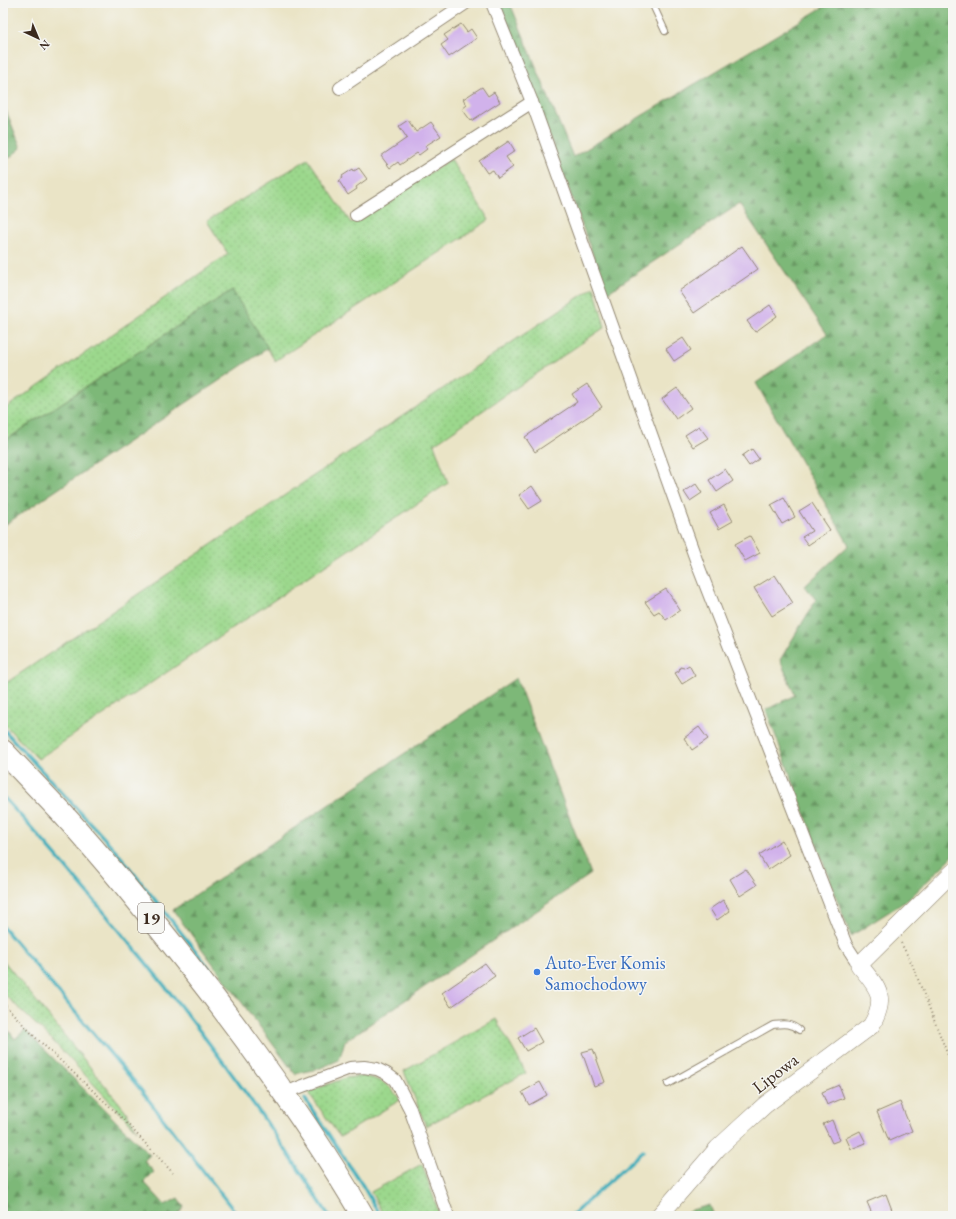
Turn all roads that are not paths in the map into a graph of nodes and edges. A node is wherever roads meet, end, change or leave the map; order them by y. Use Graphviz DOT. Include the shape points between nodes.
graph roads {
  1 [pos="466,3"];
  2 [pos="492,3"];
  3 [pos="652,3"];
  4 [pos="665,31"];
  5 [pos="340,88"];
  6 [pos="532,102"];
  7 [pos="356,215"];
  8 [pos="3,751"];
  9 [pos="953,872"];
  10 [pos="859,965"];
  11 [pos="799,1030"];
  12 [pos="668,1084"];
  13 [pos="286,1095"];
  14 [pos="661,1213"];
  15 [pos="363,1216"];
  16 [pos="448,1216"];
  1 -- 5 [label="street"];
  2 -- 6 [label="street"];
  3 -- 4 [label="lane"];
  6 -- 7 [label="street"];
  6 -- 10 [label="street" via="699,568 846,945"];
  8 -- 13 [label="highway, 19" via="62,813 137,900 230,1018"];
  9 -- 10 [label="main road"];
  10 -- 14 [label="main road, Lipowa" via="879,990 877,1016 871,1026 765,1105 718,1148"];
  11 -- 12 [label="lane" via="793,1025 772,1025"];
  13 -- 15 [label="highway, 19"];
  13 -- 16 [label="street" via="295,1089 350,1068 377,1069 387,1074 395,1080 410,1109"];
}
